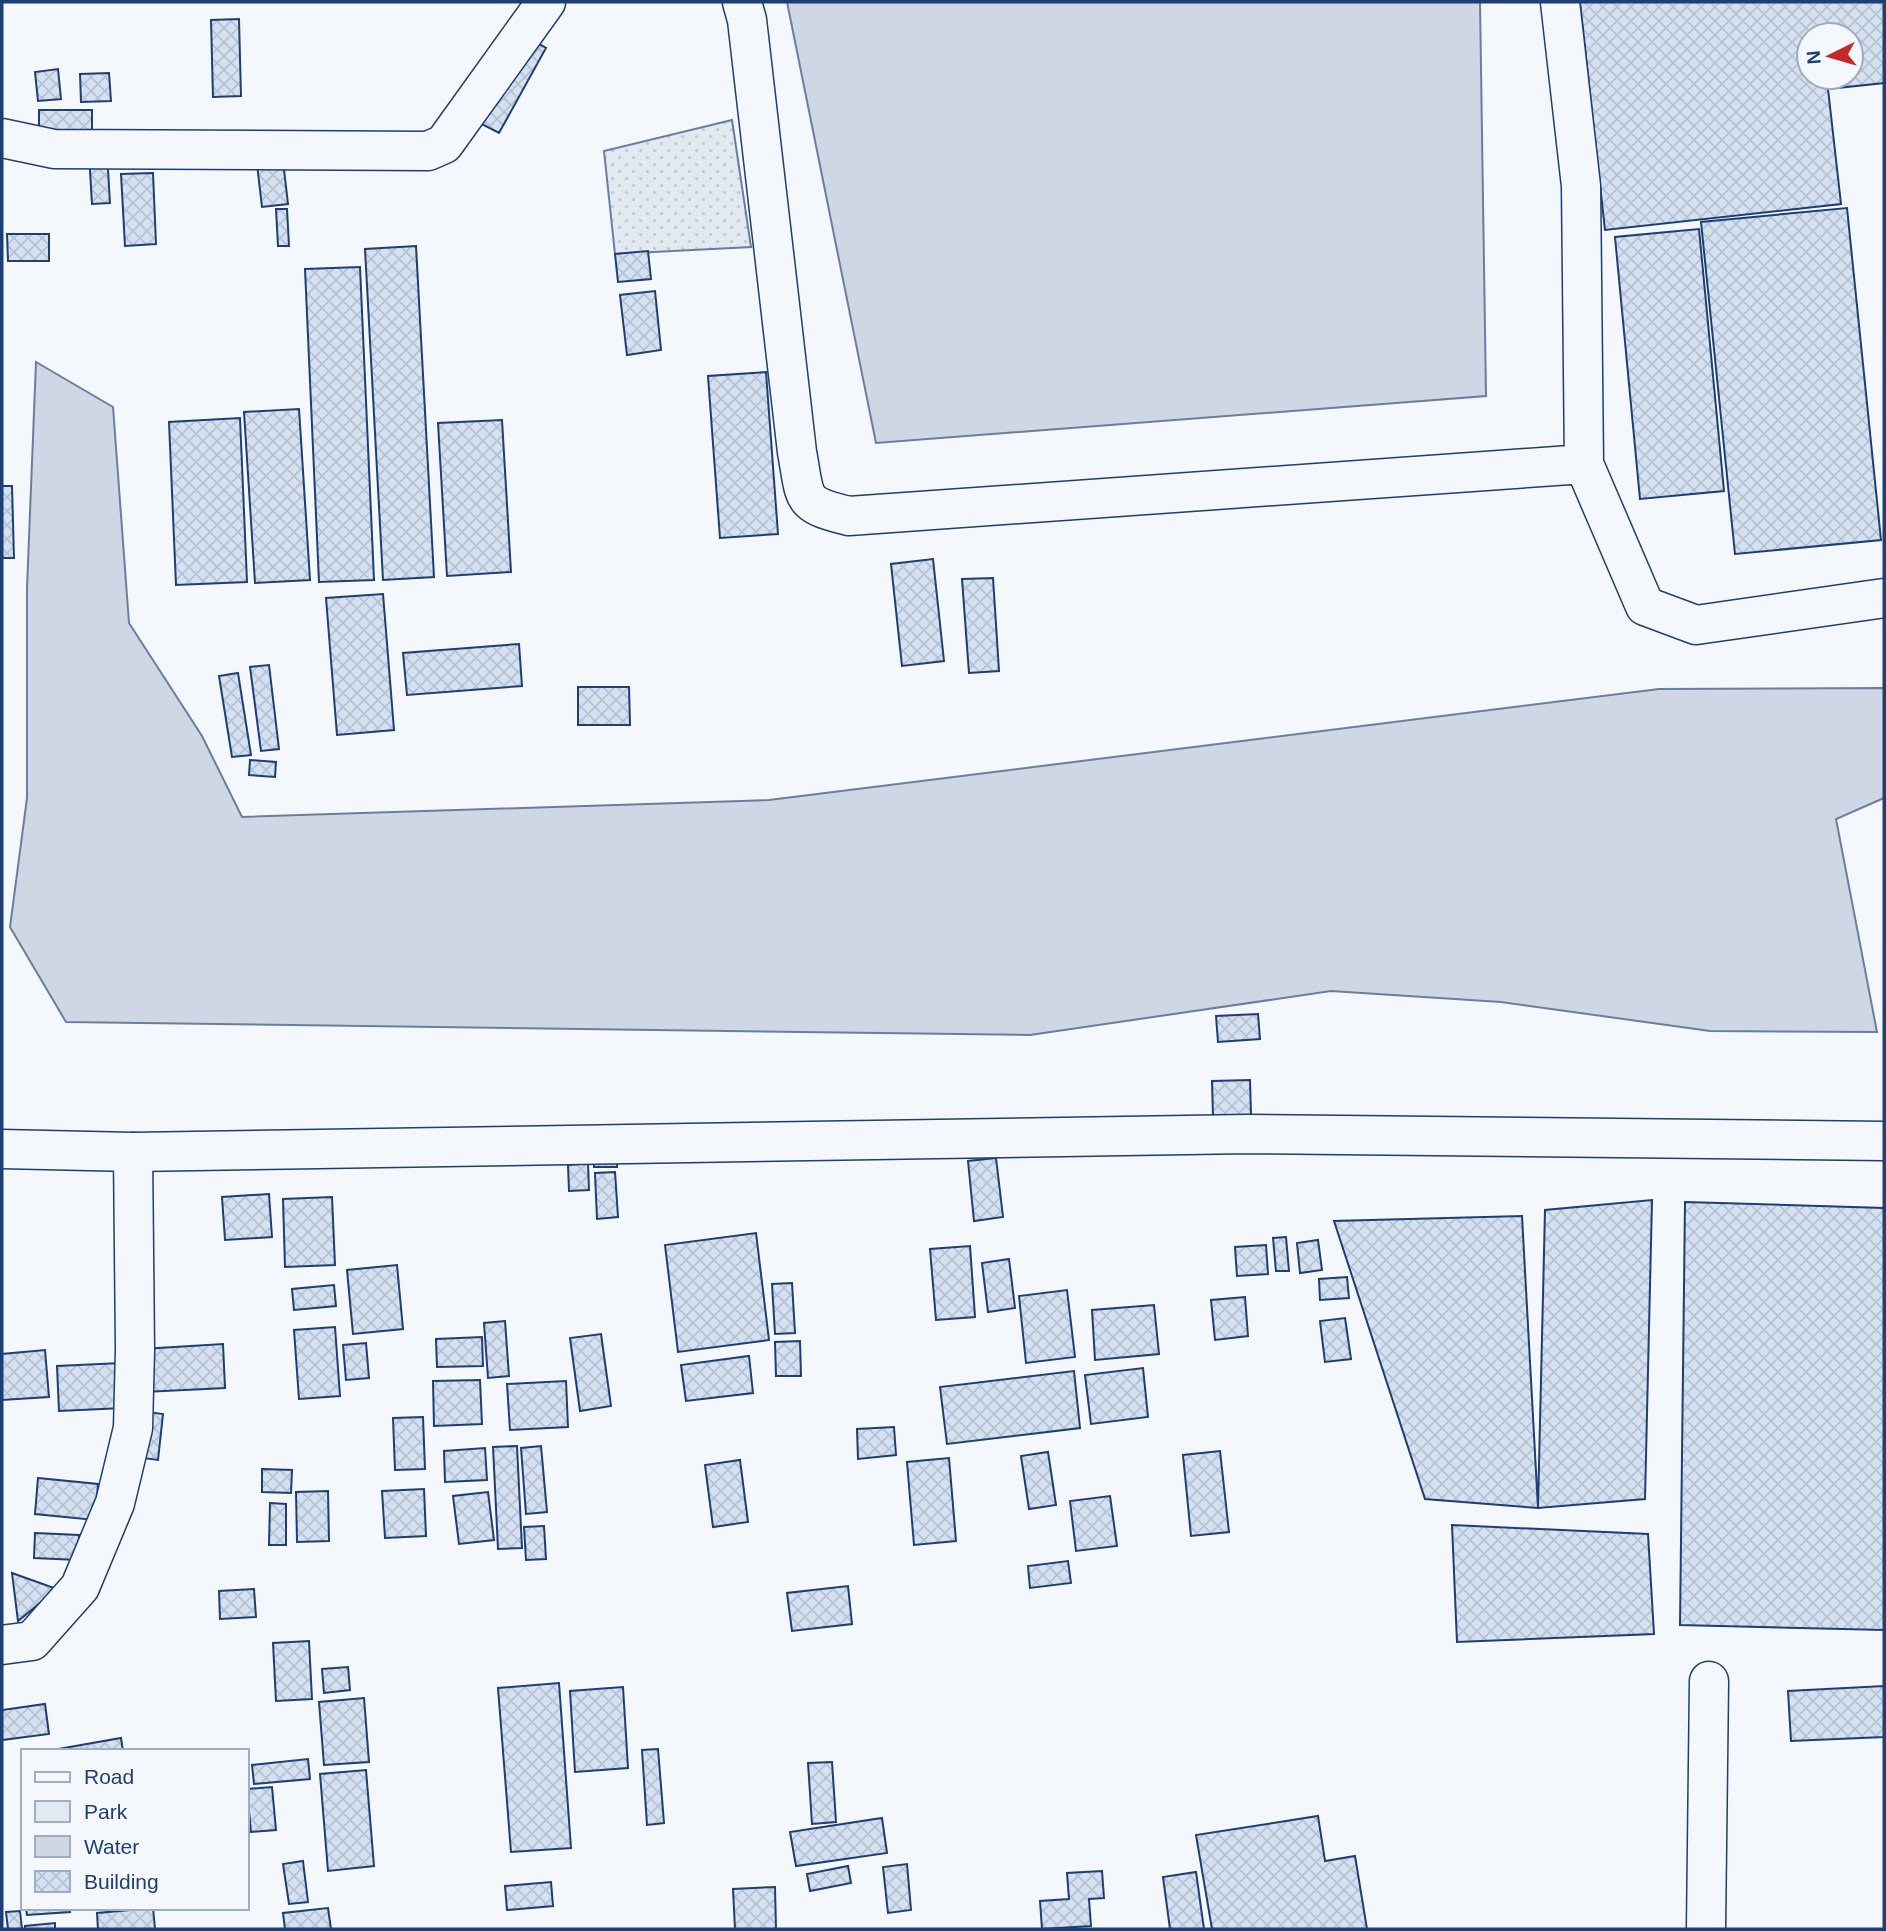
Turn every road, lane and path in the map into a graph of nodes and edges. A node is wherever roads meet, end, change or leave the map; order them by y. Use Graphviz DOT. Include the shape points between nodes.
graph roads {
  1 [pos="547,2"];
  2 [pos="741,2"];
  3 [pos="1560,2"];
  4 [pos="2,138"];
  5 [pos="1584,464"];
  6 [pos="1884,598"];
  7 [pos="1884,1141"];
  8 [pos="2,1149"];
  9 [pos="133,1152"];
  10 [pos="2,1645"];
  11 [pos="1709,1681"];
  12 [pos="1706,1929"];
  1 -- 4 [label="street" via="444,144 428,151 54,149"];
  2 -- 5 [label="street" via="747,20 797,452 806,497 819,509 849,516"];
  3 -- 5 [label="street" via="1581,187"];
  5 -- 6 [label="street" via="1645,606 1696,625"];
  7 -- 9 [label="street" via="1248,1134"];
  8 -- 9 [label="street"];
  9 -- 10 [label="street" via="133,1428 115,1503 80,1587 32,1641"];
  11 -- 12 [label="street"];
}
